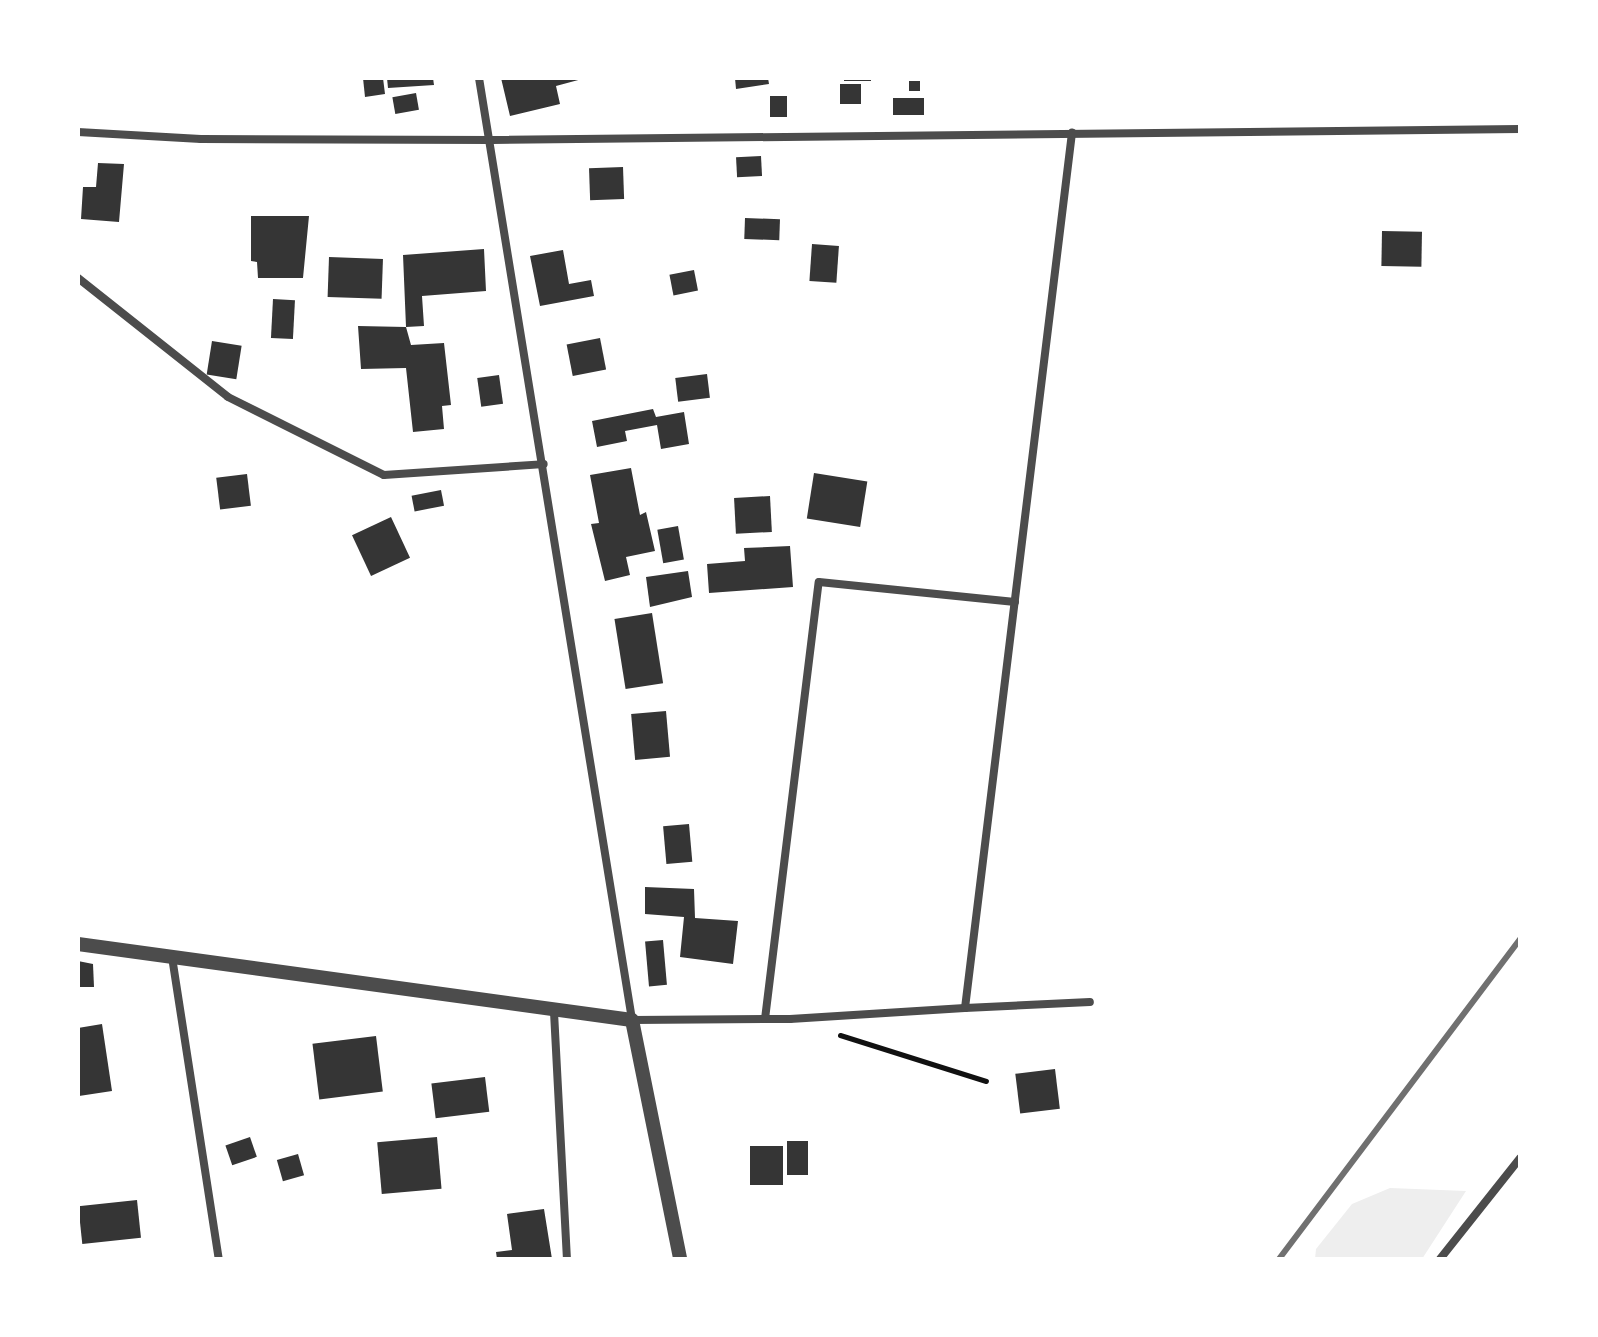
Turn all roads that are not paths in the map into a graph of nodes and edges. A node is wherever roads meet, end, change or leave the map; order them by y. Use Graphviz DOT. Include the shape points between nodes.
graph roads {
  1 [pos="479,78"];
  2 [pos="1520,129"];
  3 [pos="78,132"];
  4 [pos="1072,133"];
  5 [pos="492,140"];
  6 [pos="78,278"];
  7 [pos="544,464"];
  8 [pos="1015,602"];
  9 [pos="78,944"];
  10 [pos="172,957"];
  11 [pos="1090,1002"];
  12 [pos="965,1008"];
  13 [pos="554,1012"];
  14 [pos="765,1019"];
  15 [pos="632,1020"];
  16 [pos="1520,1158"];
  17 [pos="219,1259"];
  18 [pos="567,1259"];
  19 [pos="680,1259"];
  20 [pos="1440,1259"];
  1 -- 5 [label="street"];
  2 -- 4 [label="street"];
  3 -- 5 [label="street" via="201,139"];
  4 -- 5 [label="street"];
  4 -- 8 [label="street"];
  5 -- 7 [label="street"];
  6 -- 7 [label="street" via="228,397 384,475"];
  7 -- 15 [label="street"];
  8 -- 12 [label="street"];
  8 -- 14 [label="street" via="819,582"];
  9 -- 10 [label="street"];
  10 -- 13 [label="street"];
  10 -- 17 [label="street"];
  11 -- 12 [label="street"];
  12 -- 14 [label="street"];
  13 -- 15 [label="street"];
  13 -- 18 [label="street"];
  14 -- 15 [label="street"];
  15 -- 19 [label="street"];
  16 -- 20 [label="street"];
}
